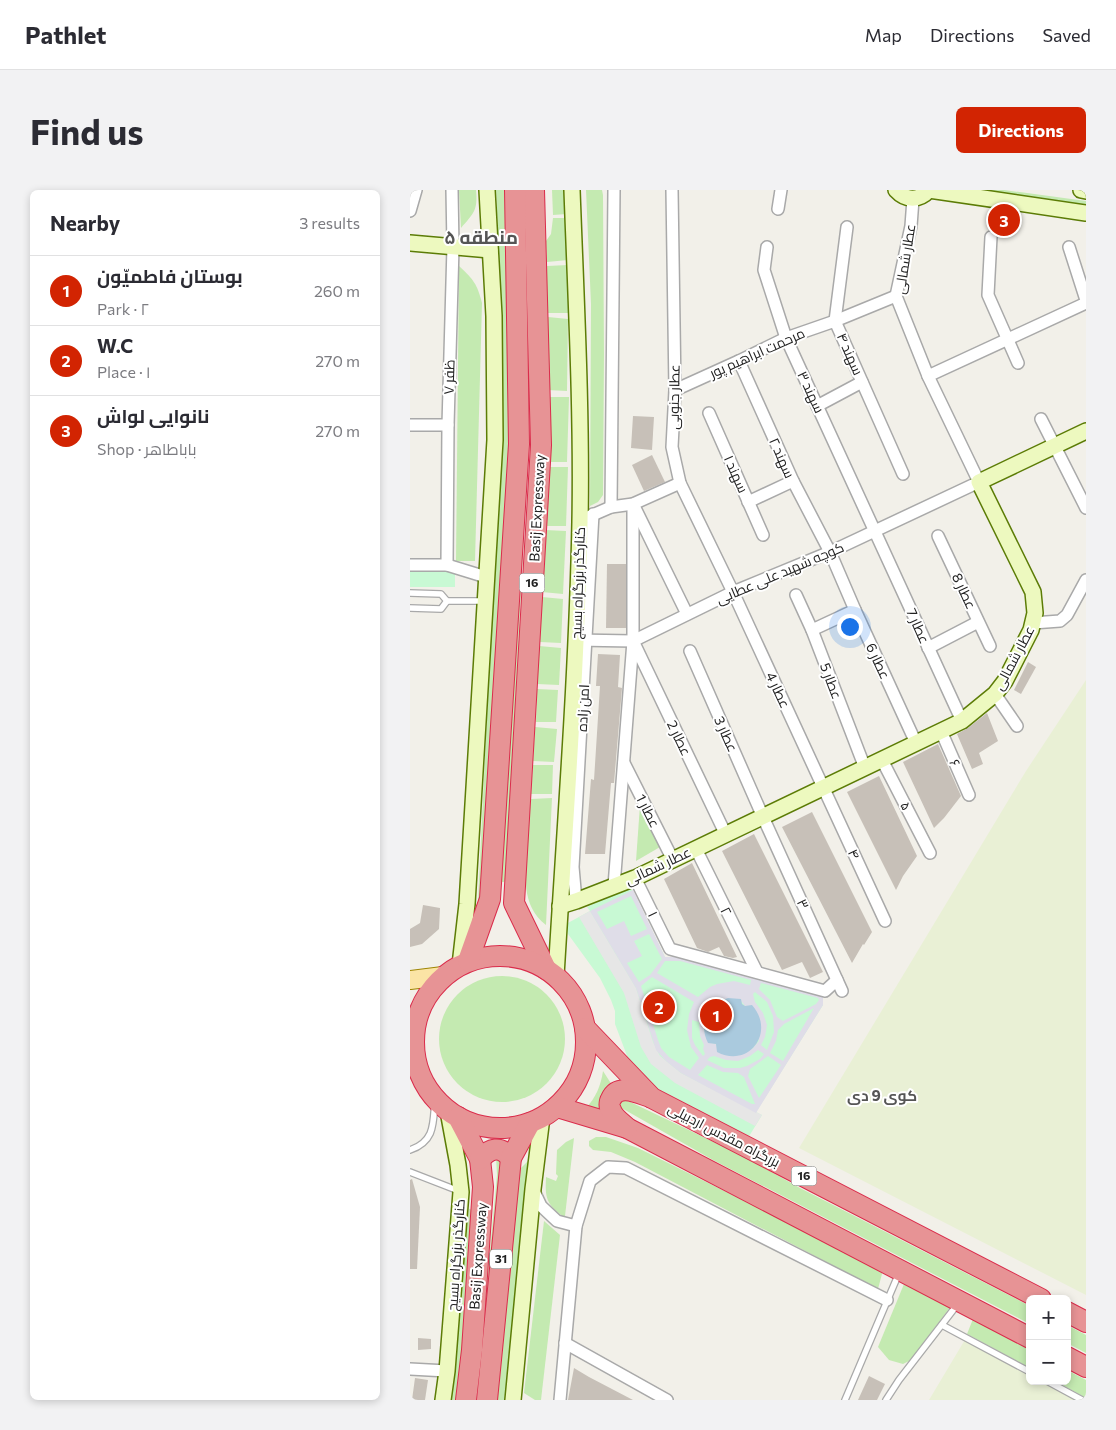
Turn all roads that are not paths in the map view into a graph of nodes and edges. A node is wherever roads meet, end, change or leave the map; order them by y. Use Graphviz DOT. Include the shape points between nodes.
graph roads {
  1 [pos="416,190"];
  2 [pos="452,190"];
  3 [pos="487,190"];
  4 [pos="515,190"];
  5 [pos="534,190"];
  6 [pos="572,190"];
  7 [pos="614,190"];
  8 [pos="672,190"];
  9 [pos="781,190"];
  10 [pos="896,190"];
  11 [pos="930,190"];
  12 [pos="1080,190"];
  13 [pos="1086,191"];
  14 [pos="913,199"];
  15 [pos="778,209"];
  16 [pos="410,211"];
  17 [pos="1086,213"];
  18 [pos="847,227"];
  19 [pos="990,237"];
  20 [pos="410,243"];
  21 [pos="453,247"];
  22 [pos="767,247"];
  23 [pos="1069,247"];
  24 [pos="490,250"];
  25 [pos="896,296"];
  26 [pos="1086,302"];
  27 [pos="835,321"];
  28 [pos="786,338"];
  29 [pos="1008,339"];
  30 [pos="739,361"];
  31 [pos="1018,363"];
  32 [pos="928,376"];
  33 [pos="862,382"];
  34 [pos="675,390"];
  35 [pos="817,406"];
  36 [pos="709,413"];
  37 [pos="1041,419"];
  38 [pos="448,424"];
  39 [pos="410,425"];
  40 [pos="1086,431"];
  41 [pos="1055,446"];
  42 [pos="903,474"];
  43 [pos="793,481"];
  44 [pos="979,482"];
  45 [pos="680,483"];
  46 [pos="748,502"];
  47 [pos="633,504"];
  48 [pos="611,507"];
  49 [pos="1086,508"];
  50 [pos="587,517"];
  51 [pos="875,531"];
  52 [pos="763,535"];
  53 [pos="938,536"];
  54 [pos="830,552"];
  55 [pos="410,565"];
  56 [pos="448,565"];
  57 [pos="486,577"];
  58 [pos="1086,580"];
  59 [pos="732,592"];
  60 [pos="410,593"];
  61 [pos="796,595"];
  62 [pos="447,600"];
  63 [pos="485,601"];
  64 [pos="410,608"];
  65 [pos="854,610"];
  66 [pos="687,614"];
  67 [pos="978,622"];
  68 [pos="1033,623"];
  69 [pos="812,630"];
  70 [pos="582,640"];
  71 [pos="633,641"];
  72 [pos="990,646"];
  73 [pos="928,648"];
  74 [pos="690,651"];
  75 [pos="995,694"];
  76 [pos="962,721"];
  77 [pos="1017,726"];
  78 [pos="941,731"];
  79 [pos="916,743"];
  80 [pos="882,760"];
  81 [pos="624,763"];
  82 [pos="865,768"];
  83 [pos="824,787"];
  84 [pos="969,795"];
  85 [pos="763,817"];
  86 [pos="726,835"];
  87 [pos="696,849"];
  88 [pos="930,853"];
  89 [pos="673,860"];
  90 [pos="635,878"];
  91 [pos="614,886"];
  92 [pos="490,899"];
  93 [pos="576,901"];
  94 [pos="514,903"];
  95 [pos="560,906"];
  96 [pos="885,921"];
  97 [pos="464,963"];
  98 [pos="551,972"];
  99 [pos="757,972"];
  100 [pos="444,976"];
  101 [pos="410,980"];
  102 [pos="837,980"];
  103 [pos="842,991"];
  104 [pos="585,1028"];
  105 [pos="413,1062"];
  106 [pos="652,1098"];
  107 [pos="447,1109"];
  108 [pos="543,1116"];
  109 [pos="627,1128"];
  110 [pos="410,1150"];
  111 [pos="511,1158"];
  112 [pos="480,1159"];
  113 [pos="410,1172"];
  114 [pos="533,1189"];
  115 [pos="461,1192"];
  116 [pos="576,1226"];
  117 [pos="900,1271"];
  118 [pos="1033,1295"];
  119 [pos="888,1300"];
  120 [pos="960,1302"];
  121 [pos="1071,1314"];
  122 [pos="1086,1322"];
  123 [pos="942,1325"];
  124 [pos="1026,1336"];
  125 [pos="565,1343"];
  126 [pos="1071,1359"];
  127 [pos="1086,1366"];
  128 [pos="410,1369"];
  129 [pos="1026,1370"];
  130 [pos="447,1371"];
  131 [pos="1054,1385"];
  132 [pos="443,1400"];
  133 [pos="466,1400"];
  134 [pos="487,1400"];
  135 [pos="513,1400"];
  136 [pos="560,1400"];
  137 [pos="667,1400"];
  138 [pos="845,1400"];
  139 [pos="886,1400"];
  140 [pos="1082,1400"];
  1 -- 16 [label="street"];
  2 -- 21 [label="street, ظفر ۷"];
  3 -- 24 [label="street"];
  4 -- 92 [label="highway, Basij Expressway / 16" via="519,444"];
  5 -- 94 [label="highway, Basij Expressway / 16" via="541,445"];
  6 -- 50 [label="street, کنارگذر بزرگراه بسیج" via="578,385"];
  7 -- 48 [label="street"];
  8 -- 34 [label="street, عطار جنوبی"];
  9 -- 15 [label="street"];
  10 -- 14 [label="street" via="900,195"];
  11 -- 14 [label="street"];
  11 -- 17 [label="street"];
  12 -- 13 [label="street"];
  14 -- 25 [label="street, عطار شمالی" via="911,226"];
  18 -- 27 [label="street, سهند ۴"];
  19 -- 29 [label="street" via="988,295"];
  20 -- 21 [label="street"];
  21 -- 24 [label="street"];
  21 -- 38 [label="street, ظفر ۷"];
  22 -- 28 [label="street, سهند ۳" via="764,270"];
  23 -- 26 [label="street"];
  24 -- 57 [label="street" via="494,316 494,440"];
  25 -- 27 [label="street, مرحمت ابراهیم پور"];
  25 -- 32 [label="street, عطار شمالی"];
  26 -- 29 [label="street"];
  27 -- 28 [label="street, مرحمت ابراهیم پور"];
  27 -- 33 [label="street, سهند ۴"];
  28 -- 30 [label="street, مرحمت ابراهیم پور"];
  28 -- 35 [label="street, سهند ۳"];
  29 -- 31 [label="street"];
  29 -- 32 [label="street"];
  30 -- 34 [label="street, مرحمت ابراهیم پور"];
  30 -- 43 [label="street, سهند ۲"];
  32 -- 44 [label="street, عطار شمالی"];
  33 -- 35 [label="street"];
  33 -- 42 [label="street, سهند ۴"];
  34 -- 45 [label="street, عطار جنوبی" via="672,448"];
  35 -- 51 [label="street, سهند ۳"];
  36 -- 46 [label="street, سهند ۱"];
  37 -- 41 [label="street"];
  38 -- 39 [label="street"];
  38 -- 56 [label="street, ظفر ۷"];
  40 -- 41 [label="street"];
  41 -- 44 [label="street"];
  41 -- 49 [label="street"];
  43 -- 46 [label="street"];
  43 -- 54 [label="street, سهند ۲"];
  44 -- 51 [label="street, کوچه شهید علی عطایی"];
  44 -- 68 [label="street, عطار شمالی" via="1033,592"];
  45 -- 47 [label="street"];
  45 -- 59 [label="street, عطار جنوبی"];
  46 -- 52 [label="street, سهند ۱"];
  47 -- 48 [label="street"];
  47 -- 66 [label="street"];
  47 -- 71 [label="street"];
  48 -- 50 [label="street"];
  50 -- 70 [label="street, کنارگذر بزرگراه بسیج"];
  51 -- 54 [label="street, کوچه شهید علی عطایی"];
  51 -- 73 [label="street, عطار 7"];
  53 -- 67 [label="street, عطار 8"];
  54 -- 59 [label="street, کوچه شهید علی عطایی"];
  54 -- 65 [label="street, عطار 6"];
  55 -- 56 [label="street"];
  56 -- 57 [label="street"];
  57 -- 63 [label="street"];
  58 -- 68 [label="street" via="1060,620"];
  59 -- 66 [label="street, کوچه شهید علی عطایی"];
  59 -- 83 [label="street, عطار 4"];
  60 -- 62 [label="lane" via="441,594"];
  61 -- 69 [label="street, عطار 5"];
  62 -- 63 [label="lane"];
  62 -- 64 [label="lane" via="441,609"];
  63 -- 97 [label="street"];
  65 -- 69 [label="street"];
  65 -- 79 [label="street, عطار 6"];
  66 -- 71 [label="street, کوچه شهید علی عطایی"];
  67 -- 72 [label="street, عطار 8"];
  67 -- 73 [label="street"];
  68 -- 75 [label="street, عطار شمالی" via="1005,681"];
  69 -- 82 [label="street, عطار 5"];
  70 -- 71 [label="street, کوچه شهید علی عطایی"];
  70 -- 93 [label="street, امن زاده" via="573,867"];
  70 -- 95 [label="street, کنارگذر بزرگراه بسیج"];
  71 -- 81 [label="street"];
  71 -- 86 [label="street, عطار 2"];
  73 -- 76 [label="street, عطار 7"];
  74 -- 85 [label="street, عطار 3"];
  75 -- 76 [label="street, عطار شمالی"];
  75 -- 77 [label="street"];
  76 -- 78 [label="street, عطار شمالی"];
  78 -- 79 [label="street, عطار شمالی"];
  78 -- 84 [label="street, ۶"];
  79 -- 80 [label="street, عطار شمالی"];
  80 -- 82 [label="street, عطار شمالی"];
  80 -- 88 [label="street, ۵"];
  81 -- 89 [label="street, عطار 1"];
  81 -- 91 [label="street"];
  82 -- 83 [label="street, عطار شمالی"];
  83 -- 85 [label="street, عطار شمالی"];
  83 -- 96 [label="street, ۴"];
  85 -- 86 [label="street, عطار شمالی"];
  85 -- 102 [label="street, ۳"];
  86 -- 87 [label="street, عطار شمالی"];
  87 -- 89 [label="street, عطار شمالی"];
  87 -- 99 [label="street, ۲"];
  89 -- 90 [label="street, عطار شمالی"];
  90 -- 91 [label="street, عطار شمالی"];
  90 -- 99 [label="street, ۱" via="670,949"];
  91 -- 93 [label="street, عطار شمالی"];
  92 -- 94 [label="highway" via="494,910 500,913"];
  92 -- 97 [label="highway, Basij Expressway / 16"];
  93 -- 95 [label="street, عطار شمالی"];
  94 -- 98 [label="highway, Basij Expressway / 16"];
  95 -- 98 [label="street, کنارگذر بزرگراه بسیج"];
  97 -- 98 [label="highway, 16" via="488,956 508,956 528,960"];
  97 -- 100 [label="highway, 16"];
  98 -- 104 [label="highway, 16" via="570,991"];
  99 -- 102 [label="street" via="825,991"];
  100 -- 101 [label="main road"];
  100 -- 105 [label="highway, 16" via="427,994 417,1017"];
  102 -- 103 [label="street, ۳"];
  104 -- 106 [label="highway, بزرگراه مقدس اردبیلی / 16"];
  104 -- 108 [label="highway, 16" via="586,1050 581,1071 571,1090"];
  105 -- 107 [label="highway, 16" via="424,1083"];
  106 -- 109 [label="highway" via="628,1090 613,1094 609,1102 611,1111"];
  106 -- 118 [label="highway, بزرگراه مقدس اردبیلی / 16"];
  107 -- 108 [label="highway" via="475,1125 494,1128 512,1127"];
  107 -- 110 [label="lane" via="426,1141"];
  107 -- 112 [label="highway, Basij Expressway"];
  107 -- 115 [label="street, کنارگذر بزرگراه بسیج"];
  108 -- 109 [label="highway"];
  108 -- 111 [label="highway, Basij Expressway / 31"];
  108 -- 114 [label="street"];
  109 -- 117 [label="highway"];
  111 -- 112 [label="highway" via="499,1150 488,1151"];
  111 -- 134 [label="highway, Basij Expressway / 31"];
  112 -- 133 [label="highway, Basij Expressway" via="483,1187"];
  113 -- 115 [label="lane"];
  114 -- 116 [label="street" via="541,1206 557,1221"];
  114 -- 135 [label="street"];
  115 -- 130 [label="street, کنارگذر بزرگراه بسیج"];
  116 -- 119 [label="street" via="590,1181 608,1167 626,1168"];
  116 -- 125 [label="street"];
  117 -- 119 [label="lane"];
  117 -- 120 [label="highway"];
  119 -- 138 [label="lane"];
  120 -- 123 [label="lane"];
  120 -- 124 [label="highway"];
  121 -- 122 [label="highway"];
  123 -- 129 [label="lane"];
  123 -- 139 [label="lane"];
  125 -- 136 [label="street"];
  125 -- 137 [label="street"];
  126 -- 127 [label="highway"];
  128 -- 130 [label="street"];
  130 -- 132 [label="street, کنارگذر بزرگراه بسیج"];
  131 -- 140 [label="lane"];
}
